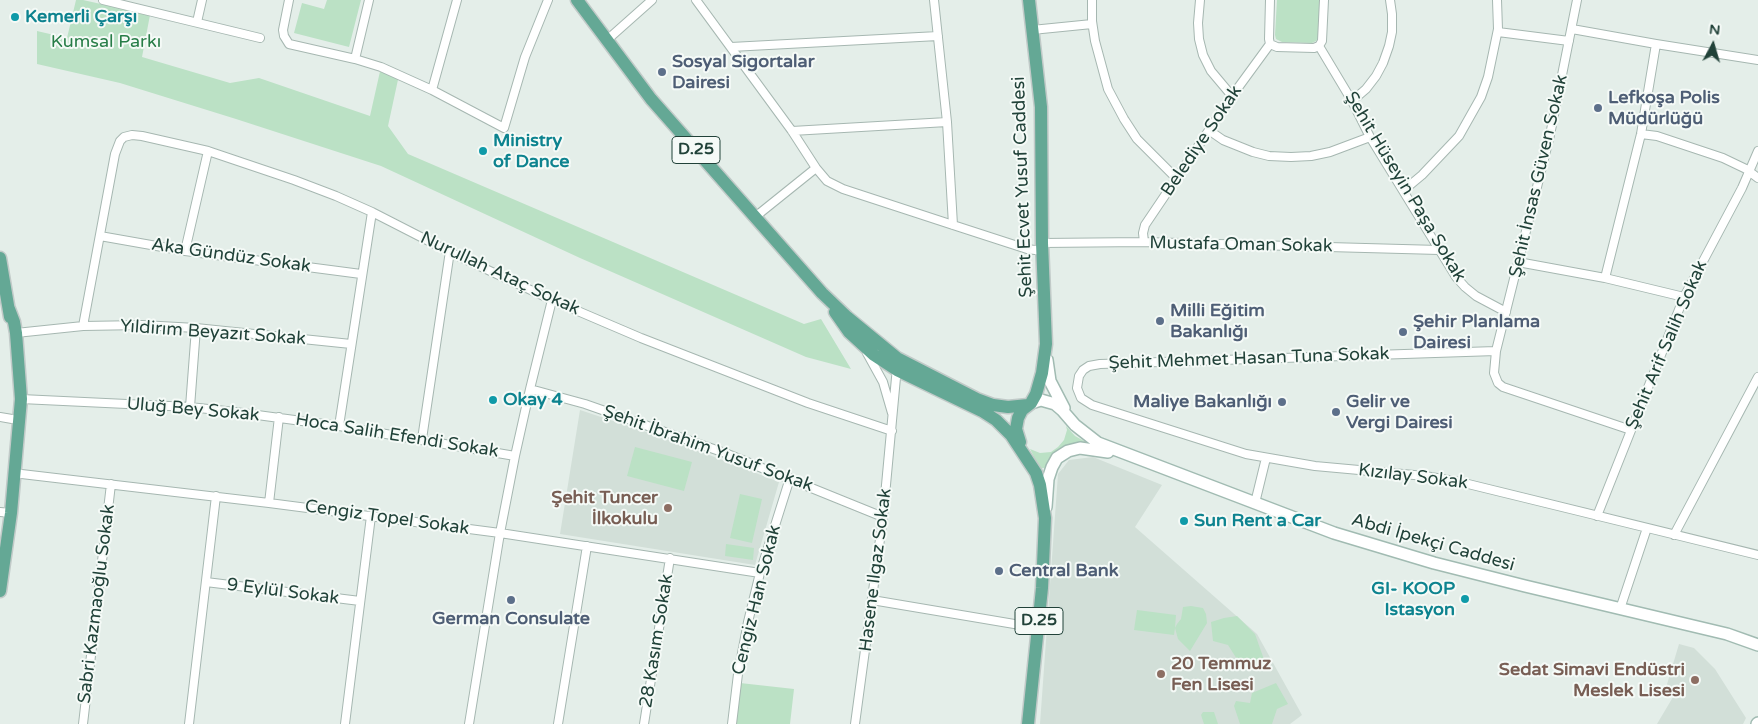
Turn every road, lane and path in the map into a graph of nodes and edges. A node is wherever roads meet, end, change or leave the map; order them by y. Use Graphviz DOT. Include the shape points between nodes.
graph roads {
  1 [pos="104,0"];
  2 [pos="202,0"];
  3 [pos="289,0"];
  4 [pos="369,0"];
  5 [pos="458,0"];
  6 [pos="548,0"];
  7 [pos="577,0"];
  8 [pos="652,0"];
  9 [pos="696,0"];
  10 [pos="934,0"];
  11 [pos="1029,0"];
  12 [pos="1092,0"];
  13 [pos="1200,0"];
  14 [pos="1270,0"];
  15 [pos="1324,0"];
  16 [pos="1390,0"];
  17 [pos="1497,0"];
  18 [pos="1576,0"];
  19 [pos="197,22"];
  20 [pos="1092,24"];
  21 [pos="1572,29"];
  22 [pos="1032,30"];
  23 [pos="1498,32"];
  24 [pos="938,36"];
  25 [pos="260,38"];
  26 [pos="607,40"];
  27 [pos="1569,41"];
  28 [pos="1270,44"];
  29 [pos="1656,44"];
  30 [pos="1319,46"];
  31 [pos="731,47"];
  32 [pos="355,59"];
  33 [pos="1758,60"];
  34 [pos="432,90"];
  35 [pos="1232,96"];
  36 [pos="1352,101"];
  37 [pos="947,122"];
  38 [pos="792,131"];
  39 [pos="1210,131"];
  40 [pos="1641,134"];
  41 [pos="1370,137"];
  42 [pos="208,151"];
  43 [pos="1758,151"];
  44 [pos="816,168"];
  45 [pos="1749,172"];
  46 [pos="1758,178"];
  47 [pos="1177,179"];
  48 [pos="1404,190"];
  49 [pos="372,212"];
  50 [pos="755,217"];
  51 [pos="953,225"];
  52 [pos="100,236"];
  53 [pos="1144,242"];
  54 [pos="1043,247"];
  55 [pos="1439,250"];
  56 [pos="185,251"];
  57 [pos="450,251"];
  58 [pos="0,258"];
  59 [pos="1518,262"];
  60 [pos="362,274"];
  61 [pos="1605,278"];
  62 [pos="822,293"];
  63 [pos="1684,297"];
  64 [pos="552,300"];
  65 [pos="9,309"];
  66 [pos="1506,312"];
  67 [pos="82,326"];
  68 [pos="196,328"];
  69 [pos="16,333"];
  70 [pos="351,344"];
  71 [pos="1046,344"];
  72 [pos="862,345"];
  73 [pos="1496,351"];
  74 [pos="897,364"];
  75 [pos="1758,378"];
  76 [pos="1077,388"];
  77 [pos="530,389"];
  78 [pos="20,399"];
  79 [pos="1029,404"];
  80 [pos="190,408"];
  81 [pos="893,415"];
  82 [pos="1068,416"];
  83 [pos="279,417"];
  84 [pos="6,418"];
  85 [pos="339,426"];
  86 [pos="1631,430"];
  87 [pos="892,431"];
  88 [pos="422,439"];
  89 [pos="16,451"];
  90 [pos="1024,454"];
  91 [pos="515,456"];
  92 [pos="1266,458"];
  93 [pos="1137,459"];
  94 [pos="13,473"];
  95 [pos="790,478"];
  96 [pos="111,484"];
  97 [pos="216,496"];
  98 [pos="269,503"];
  99 [pos="1255,503"];
  100 [pos="6,513"];
  101 [pos="371,516"];
  102 [pos="1597,516"];
  103 [pos="883,517"];
  104 [pos="1045,518"];
  105 [pos="1647,528"];
  106 [pos="500,533"];
  107 [pos="1674,535"];
  108 [pos="587,546"];
  109 [pos="1758,555"];
  110 [pos="670,558"];
  111 [pos="760,573"];
  112 [pos="206,582"];
  113 [pos="0,591"];
  114 [pos="872,600"];
  115 [pos="360,601"];
  116 [pos="1620,609"];
  117 [pos="1038,628"];
  118 [pos="1727,634"];
  119 [pos="1758,637"];
  120 [pos="1758,645"];
  121 [pos="83,724"];
  122 [pos="190,724"];
  123 [pos="345,724"];
  124 [pos="469,724"];
  125 [pos="558,724"];
  126 [pos="644,724"];
  127 [pos="732,724"];
  128 [pos="856,724"];
  129 [pos="1028,724"];
  1 -- 19 [label="street"];
  2 -- 19 [label="street"];
  3 -- 32 [label="street" via="284,23 288,44"];
  4 -- 32 [label="street"];
  5 -- 34 [label="street"];
  6 -- 34 [label="street" via="525,57 504,128"];
  7 -- 26 [label="main road, D.25"];
  8 -- 26 [label="street"];
  9 -- 31 [label="street, Mustafa Oman Sokak"];
  10 -- 24 [label="street"];
  11 -- 22 [label="main road, Şehit Ecvet Yusuf Caddesi"];
  12 -- 20 [label="street"];
  13 -- 35 [label="street" via="1199,39 1204,55 1211,71"];
  14 -- 28 [label="street"];
  15 -- 30 [label="street"];
  16 -- 36 [label="street" via="1392,32 1383,63 1366,89"];
  17 -- 23 [label="street"];
  18 -- 21 [label="street, Şehit İnsas Güven Sokak"];
  19 -- 25 [label="street"];
  20 -- 22 [label="street"];
  20 -- 47 [label="street" via="1108,89 1124,119 1137,139"];
  21 -- 27 [label="street, Şehit İnsas Güven Sokak"];
  21 -- 29 [label="street"];
  22 -- 54 [label="main road, Şehit Ecvet Yusuf Caddesi" via="1042,114"];
  23 -- 27 [label="street"];
  23 -- 48 [label="street" via="1488,77 1471,117 1442,156"];
  24 -- 31 [label="street"];
  24 -- 37 [label="street"];
  26 -- 50 [label="main road, D.25" via="652,98"];
  27 -- 59 [label="street, Şehit İnsas Güven Sokak" via="1550,135"];
  28 -- 30 [label="street" via="1277,47"];
  28 -- 35 [label="street, Belediye Sokak"];
  29 -- 33 [label="street"];
  29 -- 40 [label="street"];
  30 -- 36 [label="street, Şehit Hüseyin Paşa Sokak"];
  31 -- 38 [label="street, Mustafa Oman Sokak"];
  32 -- 34 [label="street"];
  35 -- 39 [label="street, Belediye Sokak"];
  36 -- 41 [label="street, Şehit Hüseyin Paşa Sokak"];
  37 -- 38 [label="street"];
  37 -- 51 [label="street"];
  38 -- 44 [label="street, Mustafa Oman Sokak"];
  39 -- 41 [label="street" via="1253,152 1291,157 1330,152"];
  39 -- 47 [label="street, Belediye Sokak"];
  40 -- 45 [label="street" via="1723,158"];
  40 -- 61 [label="street"];
  41 -- 48 [label="street, Şehit Hüseyin Paşa Sokak"];
  42 -- 49 [label="street, Nurullah Ataç Sokak" via="294,180"];
  42 -- 52 [label="street, Nurullah Ataç Sokak" via="153,138 124,137 115,154"];
  42 -- 56 [label="street"];
  43 -- 45 [label="street, Şehit Arif Salih Sokak"];
  44 -- 50 [label="street"];
  44 -- 51 [label="street, Mustafa Oman Sokak" via="827,180 843,188"];
  45 -- 46 [label="street"];
  45 -- 63 [label="street, Şehit Arif Salih Sokak"];
  47 -- 53 [label="street, Belediye Sokak" via="1145,225"];
  48 -- 55 [label="street, Şehit Hüseyin Paşa Sokak"];
  49 -- 57 [label="street, Nurullah Ataç Sokak"];
  49 -- 60 [label="street"];
  50 -- 62 [label="main road, D.25"];
  51 -- 54 [label="street, Mustafa Oman Sokak" via="1027,249"];
  52 -- 56 [label="street, Aka Gündüz Sokak"];
  52 -- 67 [label="street"];
  53 -- 54 [label="street, Mustafa Oman Sokak"];
  53 -- 55 [label="street, Mustafa Oman Sokak"];
  54 -- 71 [label="main road, Şehit Ecvet Yusuf Caddesi"];
  55 -- 66 [label="street, Şehit Hüseyin Paşa Sokak" via="1465,287"];
  56 -- 60 [label="street, Aka Gündüz Sokak"];
  57 -- 64 [label="street, Nurullah Ataç Sokak"];
  57 -- 88 [label="street"];
  58 -- 65 [label="main road"];
  59 -- 61 [label="street"];
  59 -- 66 [label="street, Şehit İnsas Güven Sokak"];
  60 -- 70 [label="street"];
  61 -- 63 [label="street"];
  62 -- 72 [label="main road, D.25" via="842,324"];
  62 -- 74 [label="main road, D.25"];
  63 -- 86 [label="street, Şehit Arif Salih Sokak"];
  64 -- 77 [label="street"];
  64 -- 87 [label="street, Nurullah Ataç Sokak" via="808,403"];
  65 -- 69 [label="main road"];
  65 -- 84 [label="main road"];
  66 -- 73 [label="street, Şehit İnsas Güven Sokak"];
  67 -- 68 [label="street, Yıldirım Beyazıt Sokak"];
  67 -- 69 [label="street, Yıldirım Beyazıt Sokak"];
  68 -- 70 [label="street, Yıldirım Beyazıt Sokak"];
  68 -- 80 [label="street"];
  69 -- 78 [label="main road"];
  70 -- 85 [label="street"];
  71 -- 79 [label="main road, Şehit Ecvet Yusuf Caddesi" via="1040,382"];
  71 -- 82 [label="main road, Şehit Ecvet Yusuf Caddesi" via="1048,375"];
  72 -- 74 [label="main road, D.25" via="874,356"];
  72 -- 81 [label="street, Hasene Ilgaz Sokak" via="883,382"];
  73 -- 76 [label="street, Şehit Mehmet Hasan Tuna Sokak" via="1100,364 1083,370"];
  73 -- 86 [label="street, Şehit İnsas Güven Sokak" via="1494,373 1503,387"];
  74 -- 79 [label="main road, D.25" via="986,403 1008,407"];
  74 -- 81 [label="street, Hasene Ilgaz Sokak"];
  74 -- 90 [label="main road, D.25" via="994,418"];
  75 -- 107 [label="street"];
  76 -- 92 [label="street, Kızılay Sokak" via="1081,398 1092,405"];
  77 -- 91 [label="street"];
  77 -- 95 [label="street, Şehit İbrahim Yusuf Sokak" via="585,404"];
  78 -- 80 [label="street, Uluğ Bey Sokak"];
  78 -- 89 [label="main road"];
  79 -- 82 [label="main road, Abdi İpekçi Caddesi / D.25" via="1050,401"];
  79 -- 90 [label="main road, D.25" via="1020,412 1016,424"];
  80 -- 83 [label="street, Uluğ Bey Sokak"];
  81 -- 87 [label="street, Hasene Ilgaz Sokak"];
  82 -- 93 [label="main road, Abdi İpekçi Caddesi / D.25" via="1098,442"];
  83 -- 85 [label="street, Hoca Salih Efendi Sokak"];
  83 -- 98 [label="street, Uluğ Bey Sokak"];
  84 -- 89 [label="main road"];
  85 -- 88 [label="street, Hoca Salih Efendi Sokak"];
  86 -- 102 [label="street, Şehit Arif Salih Sokak"];
  87 -- 103 [label="street, Hasene Ilgaz Sokak"];
  88 -- 91 [label="street, Hoca Salih Efendi Sokak"];
  89 -- 94 [label="main road"];
  90 -- 104 [label="main road, D.25" via="1040,485"];
  91 -- 106 [label="street"];
  92 -- 99 [label="street"];
  92 -- 102 [label="street, Kızılay Sokak" via="1450,480"];
  93 -- 99 [label="main road, Abdi İpekçi Caddesi / D.25"];
  93 -- 104 [label="main road, Abdi İpekçi Caddesi" via="1087,448 1062,454 1054,462 1048,479"];
  94 -- 96 [label="street, Cengiz Topel Sokak"];
  94 -- 100 [label="main road"];
  95 -- 103 [label="street, Şehit İbrahim Yusuf Sokak"];
  95 -- 111 [label="street, Cengiz Han Sokak"];
  96 -- 97 [label="street, Cengiz Topel Sokak"];
  96 -- 121 [label="street, Sabri Kazmaoğlu Sokak"];
  97 -- 98 [label="street, Cengiz Topel Sokak"];
  97 -- 112 [label="street"];
  98 -- 101 [label="street, Cengiz Topel Sokak"];
  99 -- 116 [label="main road, Abdi İpekçi Caddesi / D.25" via="1384,549"];
  100 -- 113 [label="main road"];
  101 -- 106 [label="street, Cengiz Topel Sokak"];
  101 -- 115 [label="street"];
  102 -- 105 [label="street, Kızılay Sokak"];
  103 -- 114 [label="street, Hasene Ilgaz Sokak"];
  104 -- 117 [label="main road, D.25"];
  105 -- 107 [label="street, Kızılay Sokak"];
  105 -- 116 [label="street"];
  106 -- 108 [label="street, Cengiz Topel Sokak"];
  106 -- 124 [label="street"];
  107 -- 109 [label="street, Kızılay Sokak"];
  108 -- 110 [label="street, Cengiz Topel Sokak"];
  108 -- 125 [label="street"];
  110 -- 111 [label="street, Cengiz Topel Sokak"];
  110 -- 126 [label="street, 28 Kasım Sokak"];
  111 -- 127 [label="street, Cengiz Han Sokak" via="738,674"];
  112 -- 115 [label="street, 9 Eylül Sokak"];
  112 -- 122 [label="street"];
  114 -- 117 [label="street"];
  114 -- 128 [label="street, Hasene Ilgaz Sokak"];
  115 -- 123 [label="street"];
  116 -- 118 [label="main road, Abdi İpekçi Caddesi / D.25"];
  117 -- 129 [label="main road, D.25"];
  118 -- 119 [label="main road, Abdi İpekçi Caddesi / D.25"];
  118 -- 120 [label="main road, Abdi İpekçi Caddesi / D.25"];
}
